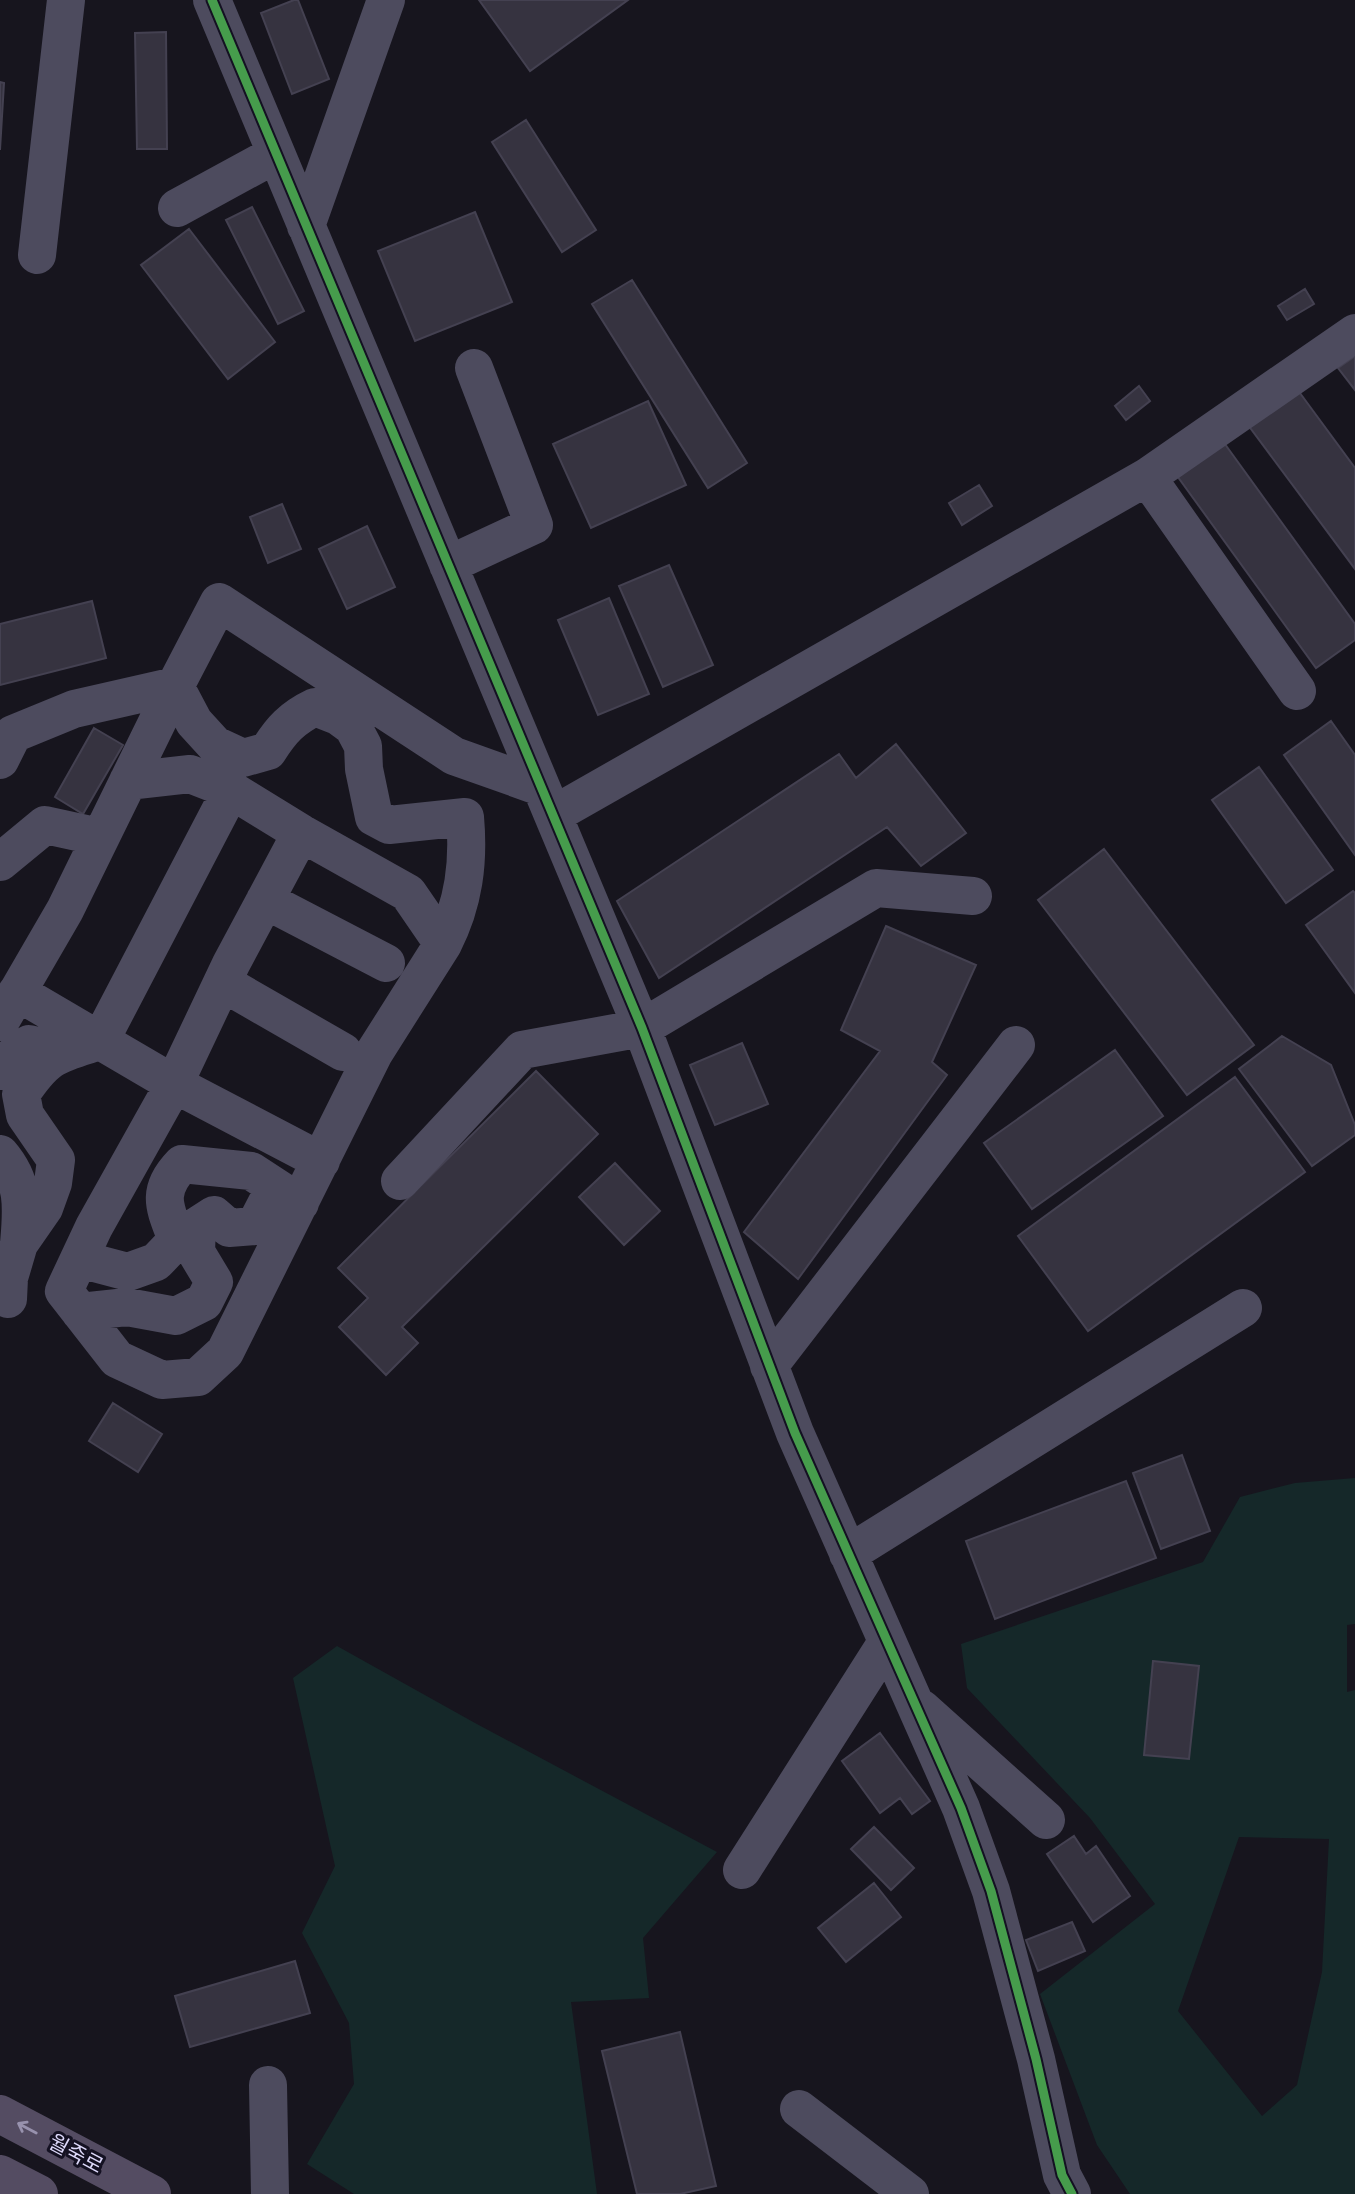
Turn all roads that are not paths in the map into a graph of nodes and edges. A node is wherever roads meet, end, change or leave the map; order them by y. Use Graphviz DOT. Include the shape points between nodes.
graph roads {
  1 [pos="66,0"];
  2 [pos="212,0"];
  3 [pos="386,0"];
  4 [pos="276,154"];
  5 [pos="177,208"];
  6 [pos="306,226"];
  7 [pos="37,255"];
  8 [pos="1355,333"];
  9 [pos="474,368"];
  10 [pos="1147,477"];
  11 [pos="448,565"];
  12 [pos="175,686"];
  13 [pos="1297,691"];
  14 [pos="0,760"];
  15 [pos="128,781"];
  16 [pos="231,790"];
  17 [pos="547,801"];
  18 [pos="301,833"];
  19 [pos="100,837"];
  20 [pos="0,862"];
  21 [pos="973,896"];
  22 [pos="265,900"];
  23 [pos="443,944"];
  24 [pos="386,963"];
  25 [pos="223,983"];
  26 [pos="9,1007"];
  27 [pos="642,1028"];
  28 [pos="1016,1045"];
  29 [pos="83,1046"];
  30 [pos="343,1052"];
  31 [pos="0,1071"];
  32 [pos="174,1084"];
  33 [pos="0,1154"];
  34 [pos="321,1161"];
  35 [pos="400,1181"];
  36 [pos="287,1195"];
  37 [pos="19,1244"];
  38 [pos="74,1288"];
  39 [pos="4,1297"];
  40 [pos="1242,1308"];
  41 [pos="769,1366"];
  42 [pos="848,1554"];
  43 [pos="887,1642"];
  44 [pos="913,1700"];
  45 [pos="1046,1820"];
  46 [pos="742,1870"];
  47 [pos="268,2085"];
  48 [pos="799,2109"];
  49 [pos="0,2114"];
  50 [pos="152,2194"];
  51 [pos="270,2194"];
  52 [pos="910,2194"];
  53 [pos="1072,2194"];
  1 -- 7 [label="street"];
  2 -- 4 [label="street"];
  3 -- 6 [label="street"];
  4 -- 5 [label="street"];
  4 -- 6 [label="street"];
  6 -- 11 [label="street"];
  8 -- 10 [label="street"];
  9 -- 11 [label="street" via="534,525"];
  10 -- 13 [label="street"];
  10 -- 17 [label="street"];
  11 -- 17 [label="street"];
  12 -- 14 [label="street" via="74,709 13,734"];
  12 -- 15 [label="street"];
  12 -- 17 [label="street" via="219,602 454,756"];
  12 -- 23 [label="street" via="194,722 215,746 243,758 268,751 296,716 315,707 338,716 353,727 363,746 374,817 389,825 465,817 464,888"];
  15 -- 16 [label="street" via="190,774"];
  15 -- 19 [label="street"];
  16 -- 18 [label="street"];
  16 -- 29 [label="street"];
  17 -- 27 [label="street"];
  18 -- 22 [label="street"];
  18 -- 23 [label="street" via="408,893"];
  19 -- 20 [label="street" via="45,825"];
  19 -- 26 [label="street" via="65,910"];
  21 -- 27 [label="street" via="876,888"];
  22 -- 24 [label="street"];
  22 -- 25 [label="street"];
  23 -- 34 [label="street" via="374,1053"];
  25 -- 30 [label="street"];
  25 -- 32 [label="street"];
  26 -- 29 [label="street"];
  27 -- 35 [label="street" via="522,1050"];
  27 -- 41 [label="street"];
  28 -- 41 [label="street"];
  29 -- 31 [label="street" via="29,1044"];
  29 -- 32 [label="street"];
  29 -- 37 [label="street" via="54,1056 21,1094 25,1115 56,1160 54,1183 44,1208"];
  32 -- 34 [label="street"];
  32 -- 38 [label="street" via="94,1227"];
  33 -- 37 [label="street" via="12,1169 22,1201"];
  34 -- 36 [label="street"];
  36 -- 38 [label="street" via="251,1171 183,1164 170,1177 163,1203 177,1240 156,1262"];
  36 -- 38 [label="street" via="255,1226 229,1228 214,1215 197,1226 196,1252 214,1282 204,1302 176,1316 127,1307"];
  36 -- 38 [label="street" via="225,1352 198,1377 162,1380 117,1359"];
  37 -- 39 [label="street"];
  38 -- 39 [label="street" via="19,1303"];
  40 -- 42 [label="street"];
  41 -- 42 [label="street"];
  42 -- 43 [label="street"];
  43 -- 44 [label="street"];
  43 -- 46 [label="street"];
  44 -- 45 [label="street"];
  44 -- 53 [label="street" via="961,1808 991,1891 1062,2175"];
  47 -- 51 [label="street"];
  48 -- 52 [label="street"];
  50 -- 49 [label="main road, 월죽로, one-way"];
}
